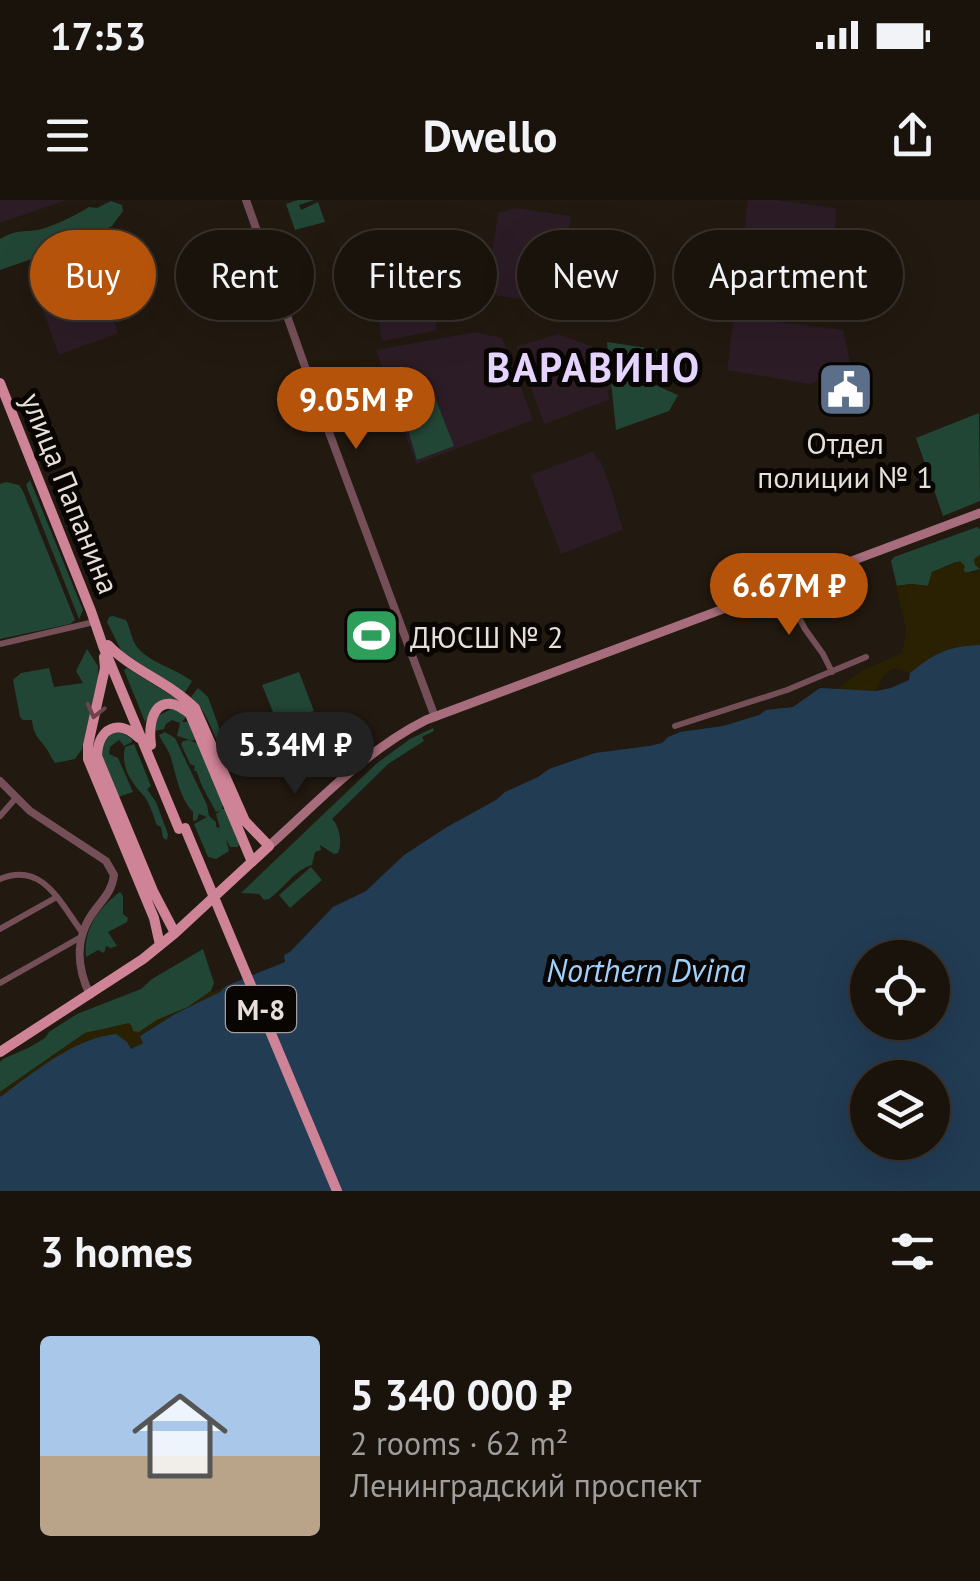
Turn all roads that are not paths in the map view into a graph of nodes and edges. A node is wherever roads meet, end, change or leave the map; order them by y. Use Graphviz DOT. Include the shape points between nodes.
graph roads {
  1 [pos="246,200"];
  2 [pos="0,383"];
  3 [pos="980,514"];
  4 [pos="784,587"];
  5 [pos="95,622"];
  6 [pos="0,644"];
  7 [pos="105,646"];
  8 [pos="866,657"];
  9 [pos="832,672"];
  10 [pos="435,717"];
  11 [pos="674,726"];
  12 [pos="148,747"];
  13 [pos="0,780"];
  14 [pos="16,799"];
  15 [pos="0,816"];
  16 [pos="269,846"];
  17 [pos="252,862"];
  18 [pos="109,866"];
  19 [pos="133,868"];
  20 [pos="0,879"];
  21 [pos="56,898"];
  22 [pos="0,930"];
  23 [pos="174,933"];
  24 [pos="81,934"];
  25 [pos="160,945"];
  26 [pos="0,983"];
  27 [pos="90,995"];
  28 [pos="0,1052"];
  29 [pos="334,1191"];
  1 -- 10 [label="street"];
  2 -- 5 [label="main road, улица Папанина"];
  3 -- 4 [label="main road"];
  4 -- 9 [label="street"];
  4 -- 10 [label="main road"];
  5 -- 6 [label="street"];
  5 -- 7 [label="main road, улица Папанина"];
  7 -- 12 [label="main road, улица Папанина"];
  7 -- 16 [label="main road" via="194,708 245,821"];
  7 -- 19 [label="main road, one-way" via="87,752"];
  8 -- 9 [label="street"];
  9 -- 11 [label="street"];
  10 -- 16 [label="main road" via="372,754"];
  12 -- 17 [label="main road" via="159,708 175,704 190,714"];
  12 -- 23 [label="main road" via="130,730 114,728 103,734 96,756"];
  12 -- 29 [label="main road, улица Папанина / М-8, bridge"];
  13 -- 14 [label="street"];
  14 -- 15 [label="street"];
  14 -- 18 [label="street"];
  16 -- 17 [label="main road"];
  17 -- 23 [label="main road"];
  18 -- 19 [label="street"];
  18 -- 24 [label="street" via="110,890"];
  19 -- 25 [label="main road"];
  20 -- 21 [label="street" via="36,876"];
  21 -- 22 [label="street"];
  21 -- 24 [label="street"];
  23 -- 25 [label="main road"];
  24 -- 26 [label="street"];
  24 -- 27 [label="street"];
  25 -- 27 [label="main road"];
  27 -- 28 [label="main road"];
}
